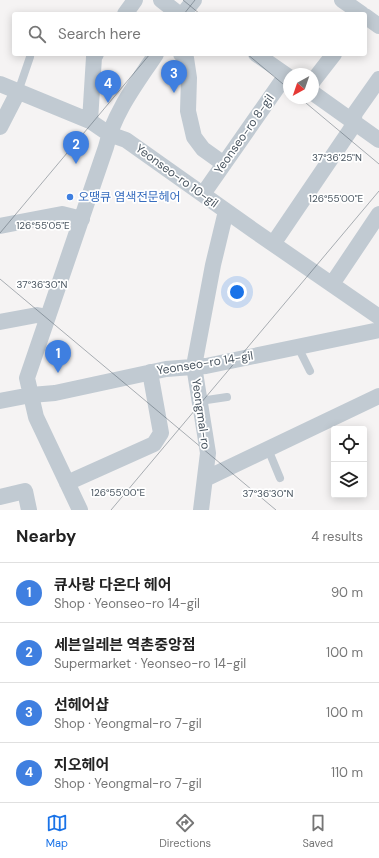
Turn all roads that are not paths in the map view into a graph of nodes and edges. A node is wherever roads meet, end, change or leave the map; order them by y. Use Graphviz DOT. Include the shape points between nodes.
graph roads {
  1 [pos="135,0"];
  2 [pos="161,0"];
  3 [pos="342,0"];
  4 [pos="188,10"];
  5 [pos="126,12"];
  6 [pos="359,12"];
  7 [pos="367,17"];
  8 [pos="379,26"];
  9 [pos="95,56"];
  10 [pos="155,56"];
  11 [pos="184,56"];
  12 [pos="259,56"];
  13 [pos="332,56"];
  14 [pos="30,57"];
  15 [pos="283,73"];
  16 [pos="319,74"];
  17 [pos="379,79"];
  18 [pos="283,83"];
  19 [pos="0,84"];
  20 [pos="18,92"];
  21 [pos="319,98"];
  22 [pos="90,121"];
  23 [pos="353,121"];
  24 [pos="0,127"];
  25 [pos="109,134"];
  26 [pos="379,140"];
  27 [pos="224,164"];
  28 [pos="203,194"];
  29 [pos="226,211"];
  30 [pos="379,214"];
  31 [pos="82,219"];
  32 [pos="0,226"];
  33 [pos="273,244"];
  34 [pos="332,284"];
  35 [pos="48,317"];
  36 [pos="379,317"];
  37 [pos="0,322"];
  38 [pos="379,330"];
  39 [pos="298,347"];
  40 [pos="194,366"];
  41 [pos="310,371"];
  42 [pos="150,372"];
  43 [pos="31,395"];
  44 [pos="379,396"];
  45 [pos="227,397"];
  46 [pos="0,401"];
  47 [pos="200,401"];
  48 [pos="268,449"];
  49 [pos="280,478"];
  50 [pos="205,479"];
  51 [pos="67,483"];
  52 [pos="0,497"];
  53 [pos="29,510"];
  54 [pos="80,510"];
  55 [pos="201,510"];
  1 -- 5 [label="street"];
  2 -- 4 [label="street"];
  3 -- 6 [label="street"];
  7 -- 8 [label="street"];
  9 -- 22 [label="street"];
  10 -- 25 [label="street" via="116,116"];
  11 -- 27 [label="street" via="189,78 188,111 194,136 203,149"];
  12 -- 15 [label="street, Yeonseo-ro 8-gil"];
  13 -- 16 [label="street"];
  14 -- 20 [label="lane"];
  17 -- 23 [label="street" via="355,113"];
  18 -- 27 [label="street, Yeonseo-ro 8-gil"];
  19 -- 20 [label="street, Yeonseo-ro 10-gil"];
  20 -- 22 [label="street, Yeonseo-ro 10-gil"];
  20 -- 24 [label="street"];
  21 -- 23 [label="street"];
  22 -- 25 [label="street, Yeonseo-ro 10-gil"];
  23 -- 26 [label="street"];
  23 -- 33 [label="street" via="351,129"];
  25 -- 28 [label="street, Yeonseo-ro 10-gil" via="126,140"];
  25 -- 31 [label="street"];
  27 -- 28 [label="street, Yeonseo-ro 8-gil"];
  28 -- 29 [label="street, Yeonseo-ro 10-gil"];
  29 -- 33 [label="street, Yeonseo-ro 10-gil"];
  29 -- 40 [label="street, Yeonseo-ro 10-gil"];
  30 -- 34 [label="street"];
  31 -- 32 [label="street" via="62,214"];
  31 -- 35 [label="street"];
  33 -- 34 [label="street, Yeonseo-ro 10-gil"];
  34 -- 36 [label="street, Yeonseo-ro 10-gil"];
  35 -- 37 [label="street" via="37,315"];
  35 -- 43 [label="street" via="27,378"];
  38 -- 39 [label="street, Yeonseo-ro 14-gil"];
  39 -- 40 [label="street, Yeonseo-ro 14-gil" via="206,366"];
  39 -- 41 [label="lane"];
  40 -- 42 [label="street, Yeonseo-ro 14-gil"];
  40 -- 47 [label="street, Yeongmal-ro"];
  42 -- 43 [label="street, Yeonseo-ro 14-gil"];
  42 -- 51 [label="street" via="161,433 154,444"];
  43 -- 46 [label="street, Yeonseo-ro 14-gil"];
  43 -- 51 [label="street" via="36,417"];
  44 -- 48 [label="street" via="333,421"];
  45 -- 47 [label="lane"];
  47 -- 50 [label="street, Yeongmal-ro" via="208,453"];
  48 -- 49 [label="lane"];
  48 -- 50 [label="street"];
  50 -- 55 [label="street, Yeongmal-ro"];
  51 -- 54 [label="street"];
  52 -- 53 [label="street" via="25,491"];
}
